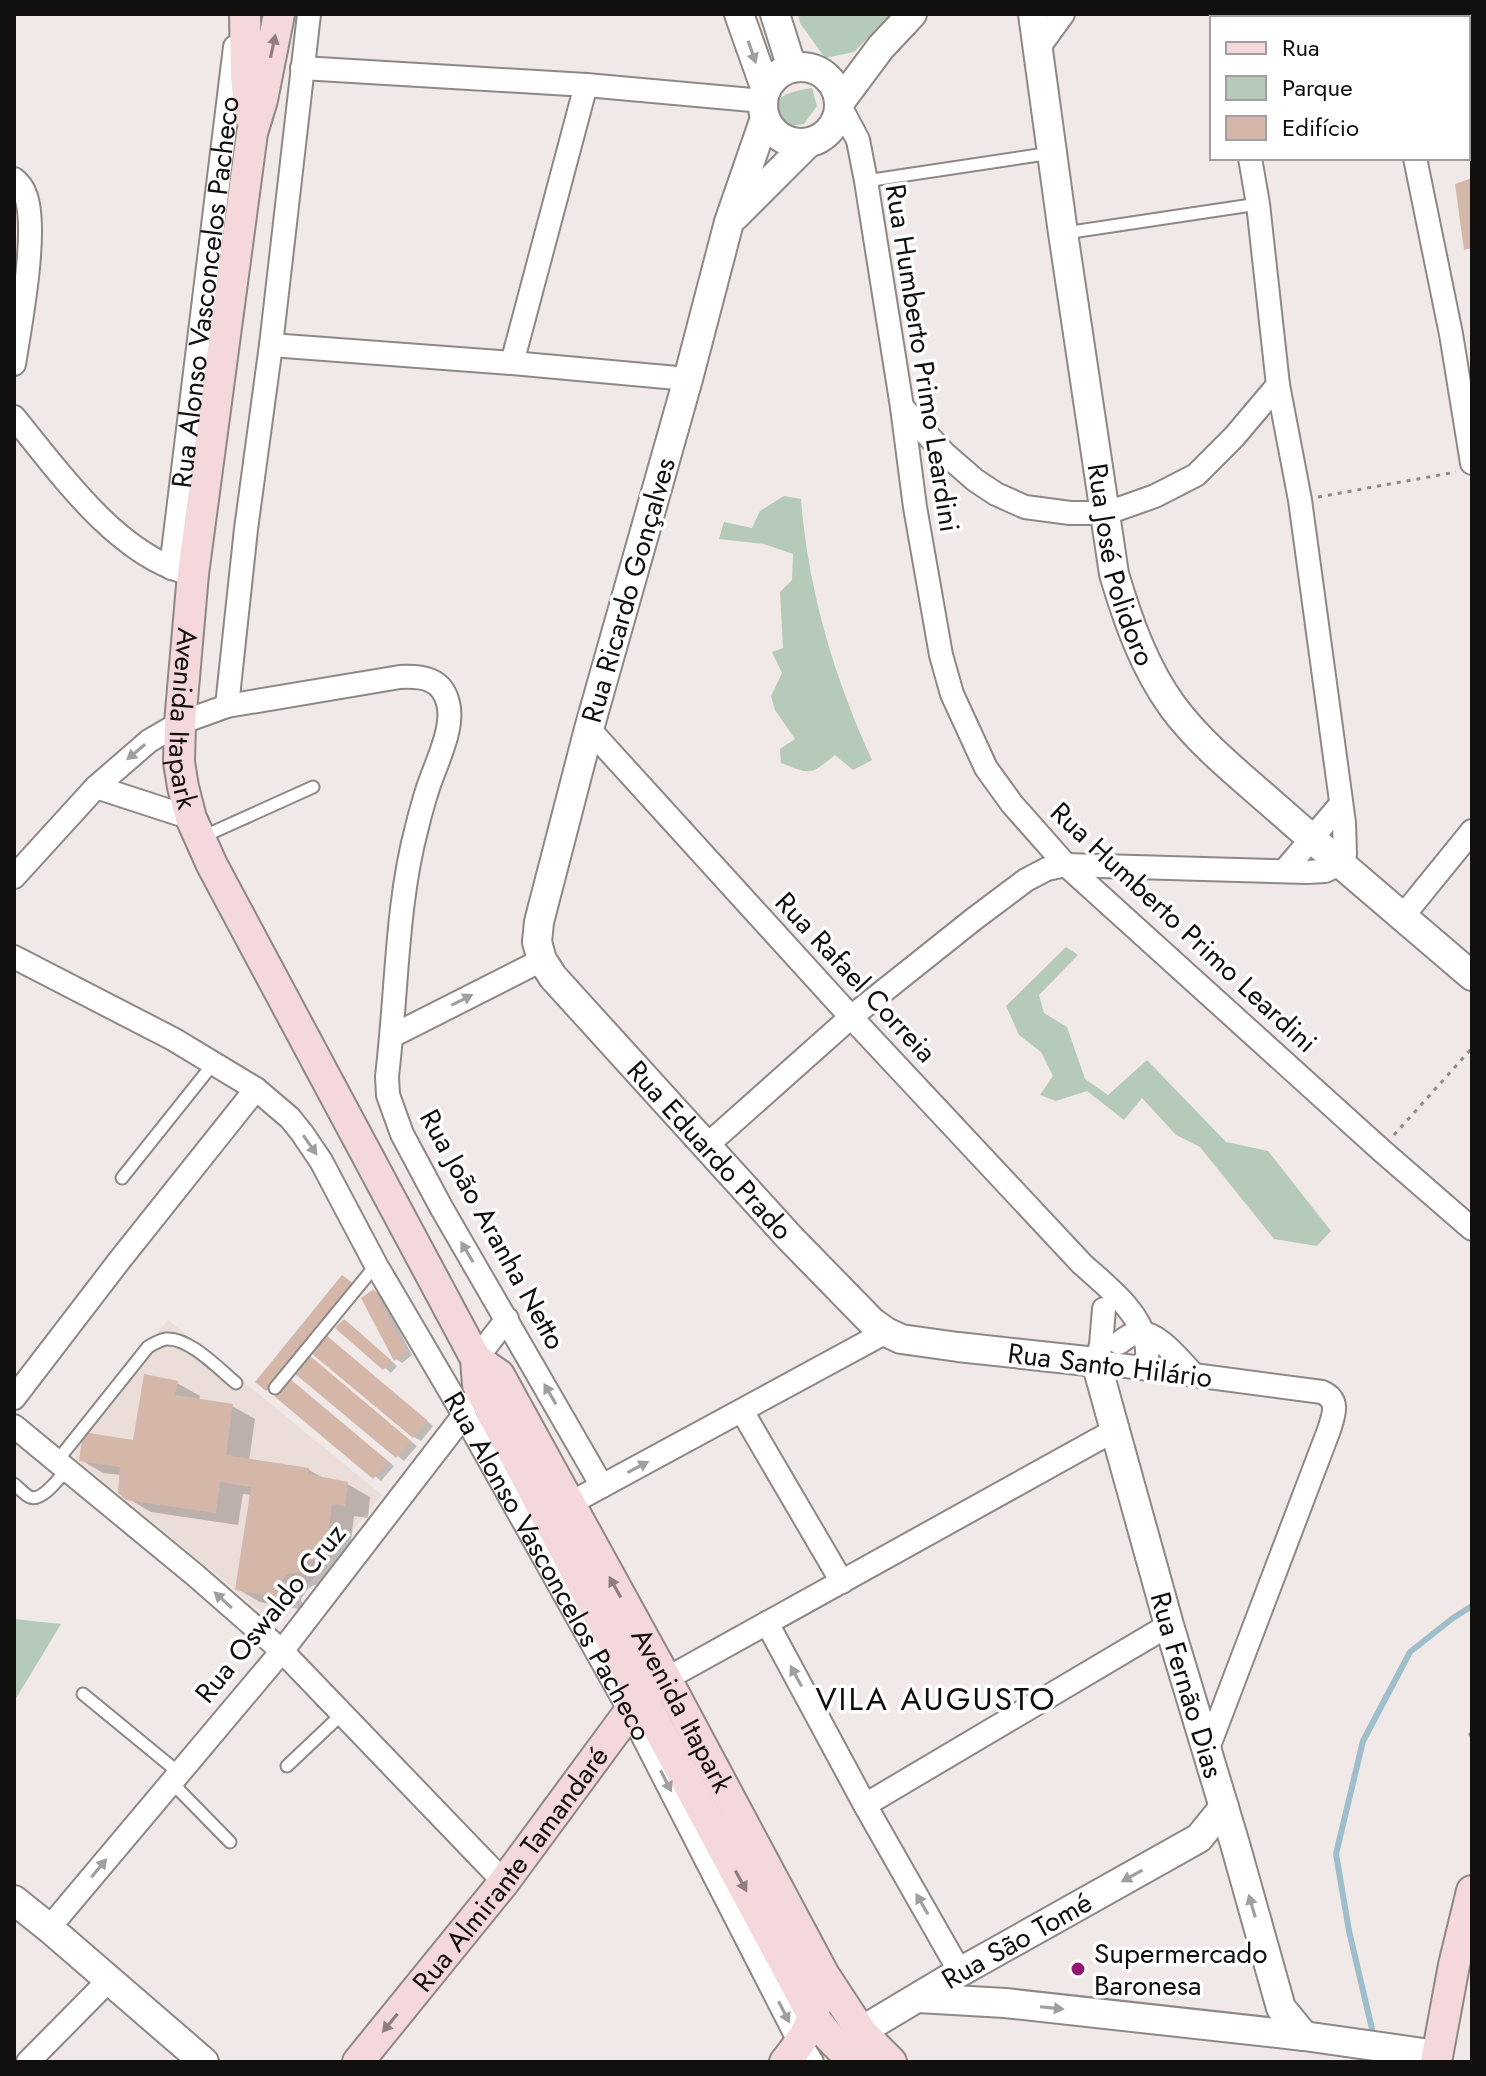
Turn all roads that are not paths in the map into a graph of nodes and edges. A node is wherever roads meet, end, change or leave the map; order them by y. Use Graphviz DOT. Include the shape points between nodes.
graph roads {
  1 [pos="239,14"];
  2 [pos="245,14"];
  3 [pos="279,14"];
  4 [pos="309,14"];
  5 [pos="739,14"];
  6 [pos="775,14"];
  7 [pos="912,14"];
  8 [pos="1033,14"];
  9 [pos="1063,14"];
  10 [pos="1039,47"];
  11 [pos="302,68"];
  12 [pos="792,68"];
  13 [pos="586,85"];
  14 [pos="765,103"];
  15 [pos="840,111"];
  16 [pos="252,133"];
  17 [pos="808,143"];
  18 [pos="1052,153"];
  19 [pos="1250,160"];
  20 [pos="1415,160"];
  21 [pos="14,179"];
  22 [pos="866,181"];
  23 [pos="1258,204"];
  24 [pos="729,222"];
  25 [pos="1063,233"];
  26 [pos="271,345"];
  27 [pos="512,363"];
  28 [pos="14,364"];
  29 [pos="688,379"];
  30 [pos="1278,385"];
  31 [pos="902,407"];
  32 [pos="14,417"];
  33 [pos="1464,468"];
  34 [pos="1107,513"];
  35 [pos="182,571"];
  36 [pos="227,706"];
  37 [pos="180,723"];
  38 [pos="589,729"];
  39 [pos="96,787"];
  40 [pos="313,787"];
  41 [pos="1341,804"];
  42 [pos="196,828"];
  43 [pos="1472,831"];
  44 [pos="1312,839"];
  45 [pos="1340,864"];
  46 [pos="1066,865"];
  47 [pos="1285,870"];
  48 [pos="14,877"];
  49 [pos="1403,916"];
  50 [pos="14,957"];
  51 [pos="542,960"];
  52 [pos="1472,976"];
  53 [pos="851,1017"];
  54 [pos="392,1036"];
  55 [pos="213,1064"];
  56 [pos="256,1089"];
  57 [pos="705,1147"];
  58 [pos="122,1178"];
  59 [pos="1472,1229"];
  60 [pos="1082,1264"];
  61 [pos="376,1265"];
  62 [pos="507,1319"];
  63 [pos="886,1332"];
  64 [pos="1143,1333"];
  65 [pos="1112,1357"];
  66 [pos="476,1359"];
  67 [pos="1147,1368"];
  68 [pos="1194,1375"];
  69 [pos="236,1383"];
  70 [pos="275,1388"];
  71 [pos="14,1398"];
  72 [pos="742,1411"];
  73 [pos="464,1415"];
  74 [pos="14,1426"];
  75 [pos="1115,1430"];
  76 [pos="62,1465"];
  77 [pos="14,1484"];
  78 [pos="602,1486"];
  79 [pos="548,1515"];
  80 [pos="842,1582"];
  81 [pos="767,1623"];
  82 [pos="1169,1625"];
  83 [pos="282,1651"];
  84 [pos="83,1694"];
  85 [pos="646,1696"];
  86 [pos="342,1714"];
  87 [pos="1207,1751"];
  88 [pos="287,1766"];
  89 [pos="175,1776"];
  90 [pos="865,1805"];
  91 [pos="1224,1807"];
  92 [pos="1199,1838"];
  93 [pos="230,1842"];
  94 [pos="1235,1844"];
  95 [pos="504,1882"];
  96 [pos="1472,1891"];
  97 [pos="14,1900"];
  98 [pos="49,1928"];
  99 [pos="993,1955"];
  100 [pos="960,1972"];
  101 [pos="824,1975"];
  102 [pos="109,1980"];
  103 [pos="918,1998"];
  104 [pos="1005,2003"];
  105 [pos="1281,2008"];
  106 [pos="1263,2032"];
  107 [pos="1304,2036"];
  108 [pos="803,2046"];
  109 [pos="856,2055"];
  110 [pos="1436,2058"];
  111 [pos="28,2062"];
  112 [pos="204,2062"];
  113 [pos="358,2062"];
  114 [pos="891,2062"];
  1 -- 35 [label="street, Rua Alonso Vasconcelos Pacheco"];
  2 -- 16 [label="main road, Rua Alonso Vasconcelos Pacheco"];
  16 -- 3 [label="main road, Avenida Itapark, one-way"];
  4 -- 11 [label="street"];
  5 -- 14 [label="street, one-way"];
  6 -- 12 [label="street"];
  7 -- 15 [label="street" via="881,47"];
  8 -- 10 [label="street, Rua José Polidoro"];
  9 -- 10 [label="street"];
  10 -- 18 [label="street, Rua José Polidoro"];
  11 -- 13 [label="street"];
  11 -- 26 [label="street"];
  12 -- 14 [label="street" via="772,80"];
  12 -- 15 [label="street" via="823,73"];
  13 -- 14 [label="street"];
  13 -- 27 [label="street"];
  14 -- 17 [label="street" via="770,127 778,135"];
  14 -- 24 [label="street, Rua Ricardo Gonçalves"];
  15 -- 17 [label="street" via="818,139"];
  15 -- 22 [label="street, Rua Humberto Primo Leardini"];
  16 -- 35 [label="main road, Avenida Itapark"];
  17 -- 24 [label="street"];
  18 -- 22 [label="lane"];
  18 -- 25 [label="street, Rua José Polidoro"];
  19 -- 23 [label="street"];
  20 -- 33 [label="street" via="1451,334"];
  21 -- 28 [label="street" via="26,196 29,241"];
  22 -- 31 [label="street, Rua Humberto Primo Leardini"];
  23 -- 25 [label="lane"];
  23 -- 30 [label="street"];
  24 -- 29 [label="street, Rua Ricardo Gonçalves"];
  25 -- 34 [label="street, Rua José Polidoro"];
  26 -- 27 [label="street"];
  26 -- 36 [label="street"];
  27 -- 29 [label="street"];
  29 -- 38 [label="street, Rua Ricardo Gonçalves"];
  30 -- 34 [label="street" via="1196,475"];
  30 -- 41 [label="street" via="1300,500"];
  31 -- 34 [label="street" via="944,453 996,494 1025,507"];
  31 -- 46 [label="street, Rua Humberto Primo Leardini" via="915,507 952,694 986,768"];
  32 -- 35 [label="street" via="110,528 144,553"];
  34 -- 44 [label="street, Rua José Polidoro" via="1114,574 1127,620 1172,706 1201,740"];
  35 -- 37 [label="main road, Avenida Itapark"];
  36 -- 37 [label="street, Rua João Aranha Netto"];
  36 -- 54 [label="street, Rua João Aranha Netto" via="418,676 433,681 446,697 450,721 426,793 404,894"];
  37 -- 39 [label="street, Rua João Aranha Netto, one-way" via="149,741"];
  37 -- 42 [label="main road, Avenida Itapark" via="179,762"];
  38 -- 51 [label="street, Rua Ricardo Gonçalves" via="539,922"];
  38 -- 53 [label="street, Rua Rafael Correia"];
  39 -- 42 [label="street"];
  39 -- 48 [label="street, Rua João Aranha Netto"];
  40 -- 42 [label="lane"];
  41 -- 44 [label="street"];
  41 -- 45 [label="street" via="1346,839"];
  42 -- 66 [label="main road, Avenida Itapark"];
  43 -- 49 [label="street"];
  44 -- 45 [label="street, Rua José Polidoro"];
  44 -- 47 [label="street"];
  45 -- 47 [label="street" via="1325,871"];
  45 -- 49 [label="street, Rua José Polidoro"];
  46 -- 47 [label="street"];
  46 -- 53 [label="street" via="1026,880"];
  46 -- 59 [label="street, Rua Humberto Primo Leardini"];
  49 -- 52 [label="street, Rua José Polidoro"];
  50 -- 55 [label="street, Rua Alonso Vasconcelos Pacheco"];
  54 -- 51 [label="street, one-way"];
  51 -- 57 [label="street, Rua Eduardo Prado"];
  53 -- 57 [label="street"];
  53 -- 60 [label="street, Rua Rafael Correia"];
  62 -- 54 [label="street, Rua João Aranha Netto, one-way" via="402,1134 388,1095"];
  55 -- 56 [label="street, Rua Alonso Vasconcelos Pacheco"];
  55 -- 58 [label="lane"];
  56 -- 61 [label="street, Rua Alonso Vasconcelos Pacheco, one-way" via="290,1118 321,1161"];
  56 -- 71 [label="street"];
  57 -- 63 [label="street, Rua Eduardo Prado"];
  60 -- 64 [label="street, Rua Rafael Correia" via="1118,1298"];
  60 -- 65 [label="street, Rua Rafael Correia" via="1104,1309 1101,1345"];
  61 -- 70 [label="lane"];
  61 -- 73 [label="street, Rua Alonso Vasconcelos Pacheco"];
  62 -- 66 [label="street, Rua Oswaldo Cruz"];
  78 -- 62 [label="street, Rua João Aranha Netto, one-way"];
  63 -- 65 [label="street, Rua Santo Hilário" via="946,1346"];
  63 -- 72 [label="street"];
  64 -- 65 [label="street" via="1130,1336"];
  64 -- 67 [label="street, Rua Rafael Correia"];
  64 -- 68 [label="street" via="1164,1344"];
  65 -- 67 [label="street, Rua Santo Hilário"];
  65 -- 75 [label="street, Rua Fernão Dias"];
  66 -- 73 [label="street, Rua Oswaldo Cruz"];
  66 -- 79 [label="main road, Avenida Itapark" via="478,1385"];
  67 -- 68 [label="street, Rua Santo Hilário"];
  68 -- 87 [label="street, Rua Santo Hilário" via="1322,1392 1333,1400 1334,1415"];
  69 -- 76 [label="lane" via="181,1341 165,1339 148,1347"];
  78 -- 72 [label="street, one-way"];
  72 -- 80 [label="street"];
  73 -- 79 [label="street, Rua Alonso Vasconcelos Pacheco"];
  73 -- 83 [label="street, Rua Oswaldo Cruz"];
  74 -- 76 [label="street"];
  75 -- 80 [label="street"];
  75 -- 82 [label="street, Rua Fernão Dias"];
  76 -- 77 [label="lane" via="37,1498"];
  83 -- 76 [label="street, one-way"];
  78 -- 79 [label="street"];
  79 -- 85 [label="main road, Avenida Itapark"];
  80 -- 81 [label="street"];
  81 -- 85 [label="street"];
  90 -- 81 [label="street, one-way"];
  82 -- 87 [label="street, Rua Fernão Dias"];
  82 -- 90 [label="street"];
  83 -- 86 [label="street"];
  83 -- 89 [label="street, Rua Oswaldo Cruz"];
  84 -- 89 [label="lane"];
  85 -- 95 [label="main road, Rua Almirante Tamandaré"];
  85 -- 101 [label="main road, Avenida Itapark" via="671,1706 728,1795"];
  85 -- 108 [label="main road, Avenida Itapark, one-way"];
  86 -- 88 [label="lane"];
  86 -- 95 [label="street"];
  87 -- 91 [label="street, Rua Fernão Dias"];
  89 -- 93 [label="lane" via="180,1791"];
  98 -- 89 [label="street, Rua Oswaldo Cruz, one-way"];
  100 -- 90 [label="street, one-way"];
  91 -- 92 [label="street, Rua São Tomé"];
  91 -- 94 [label="street, Rua Fernão Dias"];
  92 -- 94 [label="street"];
  92 -- 99 [label="street, Rua São Tomé, one-way"];
  105 -- 94 [label="street, Rua Fernão Dias, one-way"];
  95 -- 113 [label="main road, Rua Almirante Tamandaré, one-way"];
  96 -- 110 [label="main road"];
  97 -- 98 [label="street"];
  98 -- 102 [label="street"];
  99 -- 100 [label="street, Rua São Tomé"];
  99 -- 104 [label="street" via="985,1980"];
  100 -- 103 [label="street, Rua São Tomé"];
  101 -- 108 [label="main road"];
  101 -- 109 [label="main road, Avenida Itapark"];
  102 -- 111 [label="street"];
  102 -- 112 [label="street"];
  103 -- 104 [label="street"];
  103 -- 109 [label="street, Rua São Tomé" via="873,2024"];
  104 -- 106 [label="street, one-way"];
  105 -- 106 [label="street"];
  105 -- 107 [label="street, Rua Fernão Dias"];
  106 -- 107 [label="street"];
  107 -- 110 [label="street"];
  108 -- 109 [label="main road, Avenida Itapark" via="830,2038"];
  109 -- 114 [label="main road, Avenida Itapark"];
}
